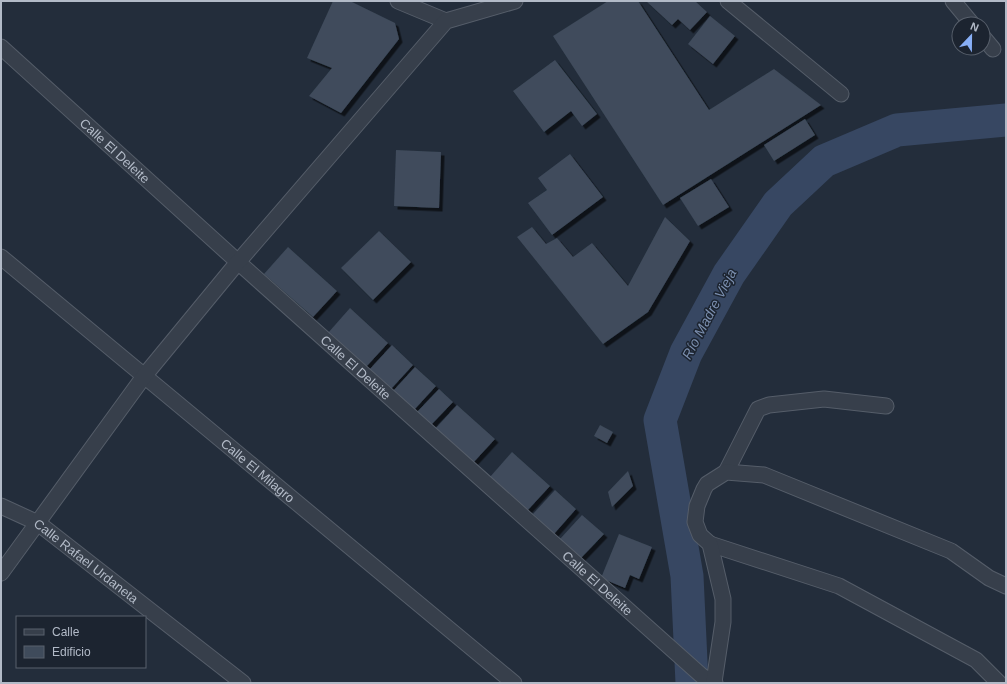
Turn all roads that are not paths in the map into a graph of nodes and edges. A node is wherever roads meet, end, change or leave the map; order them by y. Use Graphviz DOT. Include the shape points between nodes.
graph roads {
  1 [pos="398,1"];
  2 [pos="515,1"];
  3 [pos="728,1"];
  4 [pos="953,1"];
  5 [pos="965,16"];
  6 [pos="446,21"];
  7 [pos="1,47"];
  8 [pos="841,94"];
  9 [pos="1,257"];
  10 [pos="238,262"];
  11 [pos="145,375"];
  12 [pos="886,406"];
  13 [pos="726,472"];
  14 [pos="1,506"];
  15 [pos="38,523"];
  16 [pos="710,544"];
  17 [pos="1,573"];
  18 [pos="1006,586"];
  19 [pos="710,681"];
  20 [pos="243,683"];
  21 [pos="514,683"];
  22 [pos="1000,683"];
  1 -- 6 [label="street"];
  2 -- 6 [label="street"];
  3 -- 8 [label="street"];
  4 -- 5 [label="street"];
  6 -- 10 [label="street"];
  7 -- 10 [label="street, Calle El Deleite"];
  9 -- 11 [label="street, Calle El Milagro"];
  10 -- 11 [label="street"];
  10 -- 19 [label="street, Calle El Deleite"];
  11 -- 15 [label="street"];
  11 -- 21 [label="street, Calle El Milagro"];
  12 -- 13 [label="street" via="824,399 769,405 758,409"];
  13 -- 16 [label="street" via="707,484 697,506 695,522 700,535"];
  13 -- 18 [label="street" via="764,475 951,551 988,578"];
  14 -- 15 [label="street, Calle Rafael Urdaneta"];
  15 -- 17 [label="street"];
  15 -- 20 [label="street, Calle Rafael Urdaneta"];
  16 -- 19 [label="street" via="723,598 722,622"];
  16 -- 22 [label="street" via="839,586 976,660"];
}
